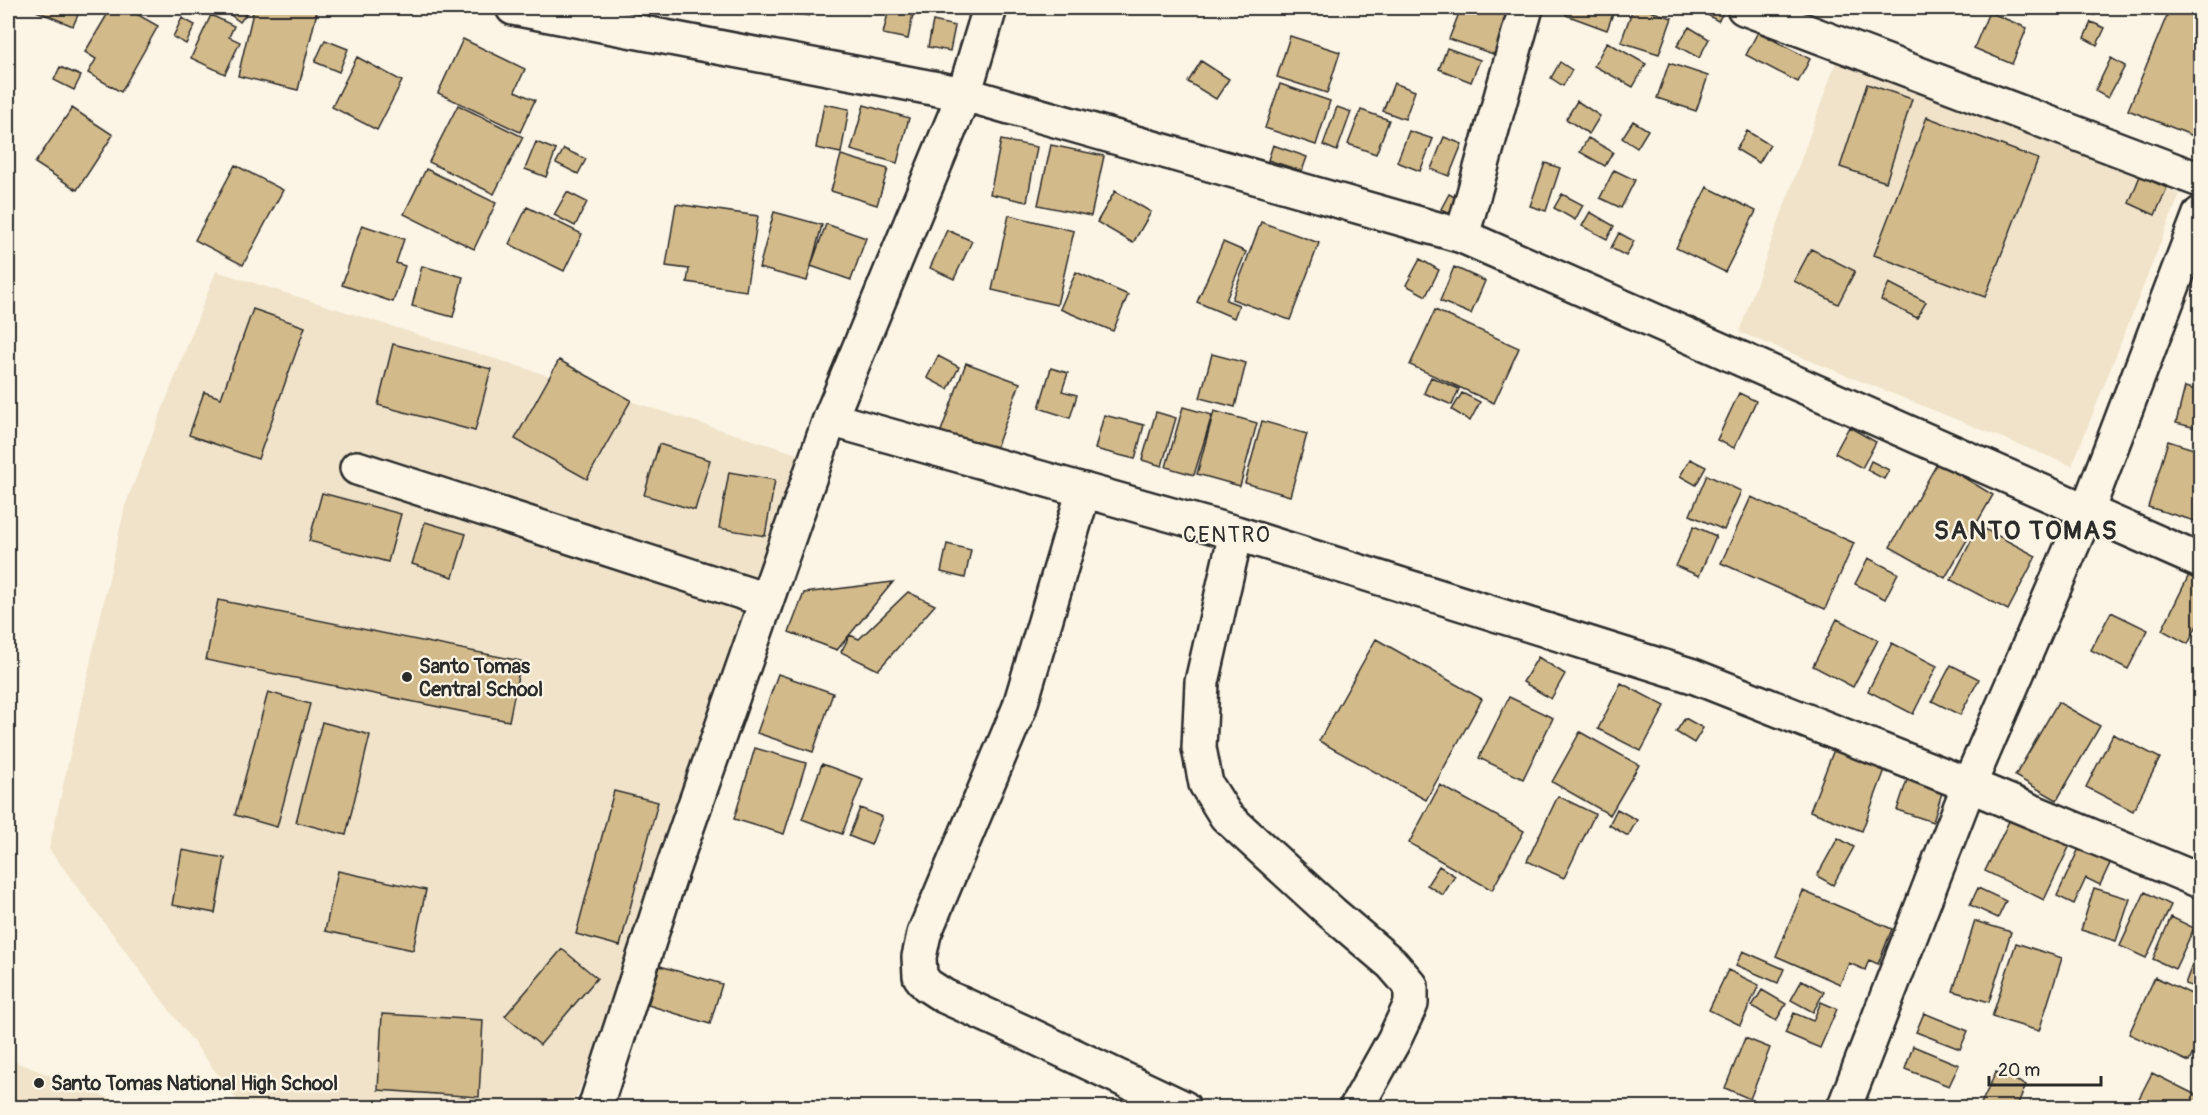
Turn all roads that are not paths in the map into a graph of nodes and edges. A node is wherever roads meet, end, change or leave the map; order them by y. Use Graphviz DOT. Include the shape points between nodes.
graph roads {
  1 [pos="513,8"];
  2 [pos="990,8"];
  3 [pos="1526,8"];
  4 [pos="1744,8"];
  5 [pos="964,94"];
  6 [pos="2200,180"];
  7 [pos="2200,214"];
  8 [pos="1462,236"];
  9 [pos="830,419"];
  10 [pos="357,468"];
  11 [pos="1084,490"];
  12 [pos="2087,511"];
  13 [pos="1236,533"];
  14 [pos="2200,561"];
  15 [pos="766,600"];
  16 [pos="1968,785"];
  17 [pos="2200,881"];
  18 [pos="595,1107"];
  19 [pos="1184,1107"];
  20 [pos="1356,1107"];
  21 [pos="1844,1107"];
  1 -- 5 [label="street"];
  2 -- 5 [label="street"];
  3 -- 8 [label="street"];
  4 -- 6 [label="street"];
  5 -- 8 [label="street"];
  5 -- 9 [label="street"];
  7 -- 12 [label="street"];
  8 -- 12 [label="street"];
  9 -- 11 [label="street"];
  9 -- 15 [label="street"];
  10 -- 15 [label="street"];
  11 -- 13 [label="street"];
  11 -- 19 [label="street" via="1019,709 924,934 920,976 944,996"];
  12 -- 14 [label="street"];
  12 -- 16 [label="street"];
  13 -- 16 [label="street" via="1693,676"];
  13 -- 20 [label="street" via="1202,682 1199,748 1206,784 1226,816 1392,964 1411,986 1411,1004"];
  15 -- 18 [label="street"];
  16 -- 17 [label="street"];
  16 -- 21 [label="street"];
}
